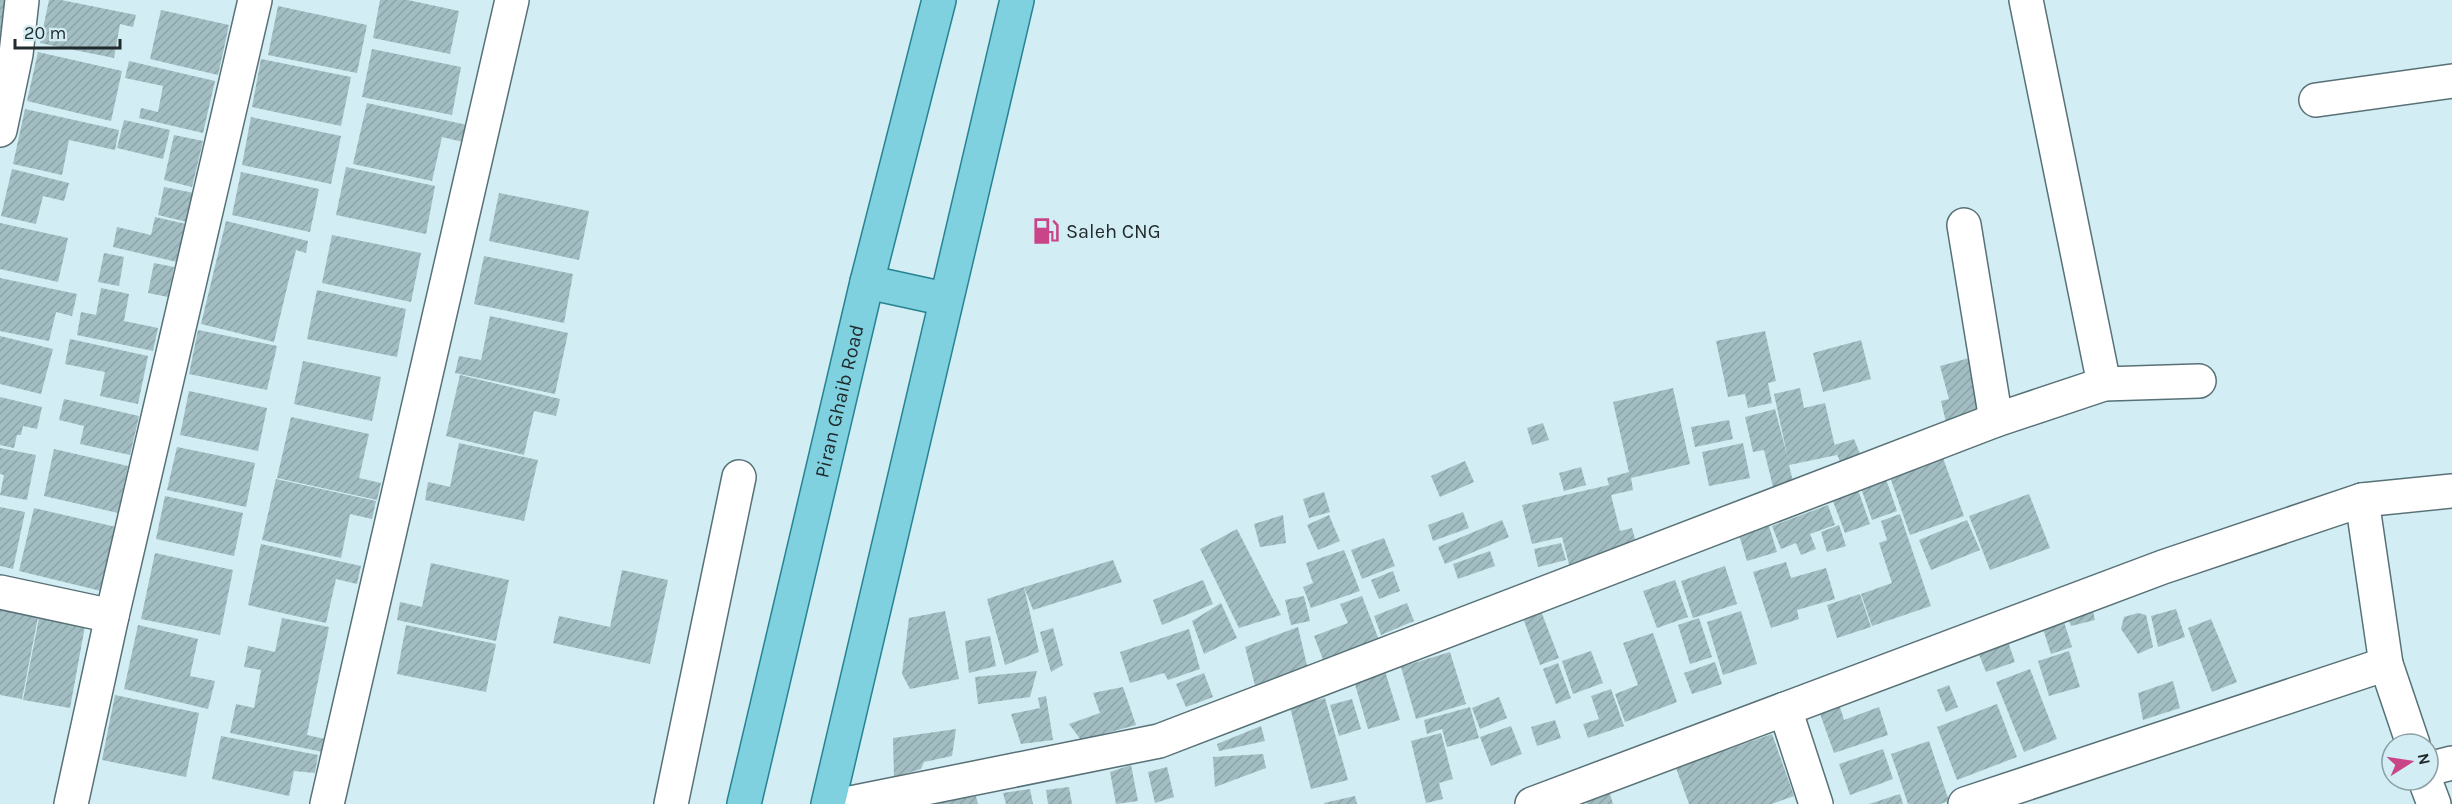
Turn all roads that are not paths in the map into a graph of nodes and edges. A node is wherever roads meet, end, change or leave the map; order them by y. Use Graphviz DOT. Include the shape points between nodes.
graph roads {
  1 [pos="22,0"];
  2 [pos="255,0"];
  3 [pos="512,0"];
  4 [pos="939,0"];
  5 [pos="1017,0"];
  6 [pos="2026,0"];
  7 [pos="8,56"];
  8 [pos="2452,81"];
  9 [pos="2316,100"];
  10 [pos="0,130"];
  11 [pos="1964,225"];
  12 [pos="867,282"];
  13 [pos="945,298"];
  14 [pos="2199,381"];
  15 [pos="2104,384"];
  16 [pos="1996,420"];
  17 [pos="740,477"];
  18 [pos="2452,491"];
  19 [pos="2362,500"];
  20 [pos="0,592"];
  21 [pos="112,616"];
  22 [pos="2386,664"];
  23 [pos="1785,709"];
  24 [pos="2409,732"];
  25 [pos="71,804"];
  26 [pos="327,804"];
  27 [pos="671,804"];
  28 [pos="744,804"];
  29 [pos="828,804"];
  30 [pos="846,804"];
  31 [pos="1532,804"];
  32 [pos="1816,804"];
  33 [pos="1965,804"];
  1 -- 7 [label="street"];
  2 -- 21 [label="street"];
  3 -- 26 [label="street"];
  4 -- 12 [label="main road, Piran Ghaib Road"];
  5 -- 13 [label="main road"];
  6 -- 15 [label="street"];
  7 -- 10 [label="street"];
  8 -- 9 [label="street"];
  11 -- 16 [label="street"];
  12 -- 13 [label="main road"];
  12 -- 28 [label="main road, Piran Ghaib Road"];
  13 -- 29 [label="main road"];
  14 -- 15 [label="street"];
  15 -- 16 [label="street"];
  16 -- 30 [label="street" via="1159,741"];
  17 -- 27 [label="street"];
  18 -- 19 [label="street"];
  19 -- 22 [label="street"];
  19 -- 23 [label="street" via="2163,567"];
  20 -- 21 [label="street"];
  21 -- 25 [label="street"];
  22 -- 24 [label="street"];
  22 -- 33 [label="street"];
  23 -- 31 [label="street"];
  23 -- 32 [label="street"];
}
